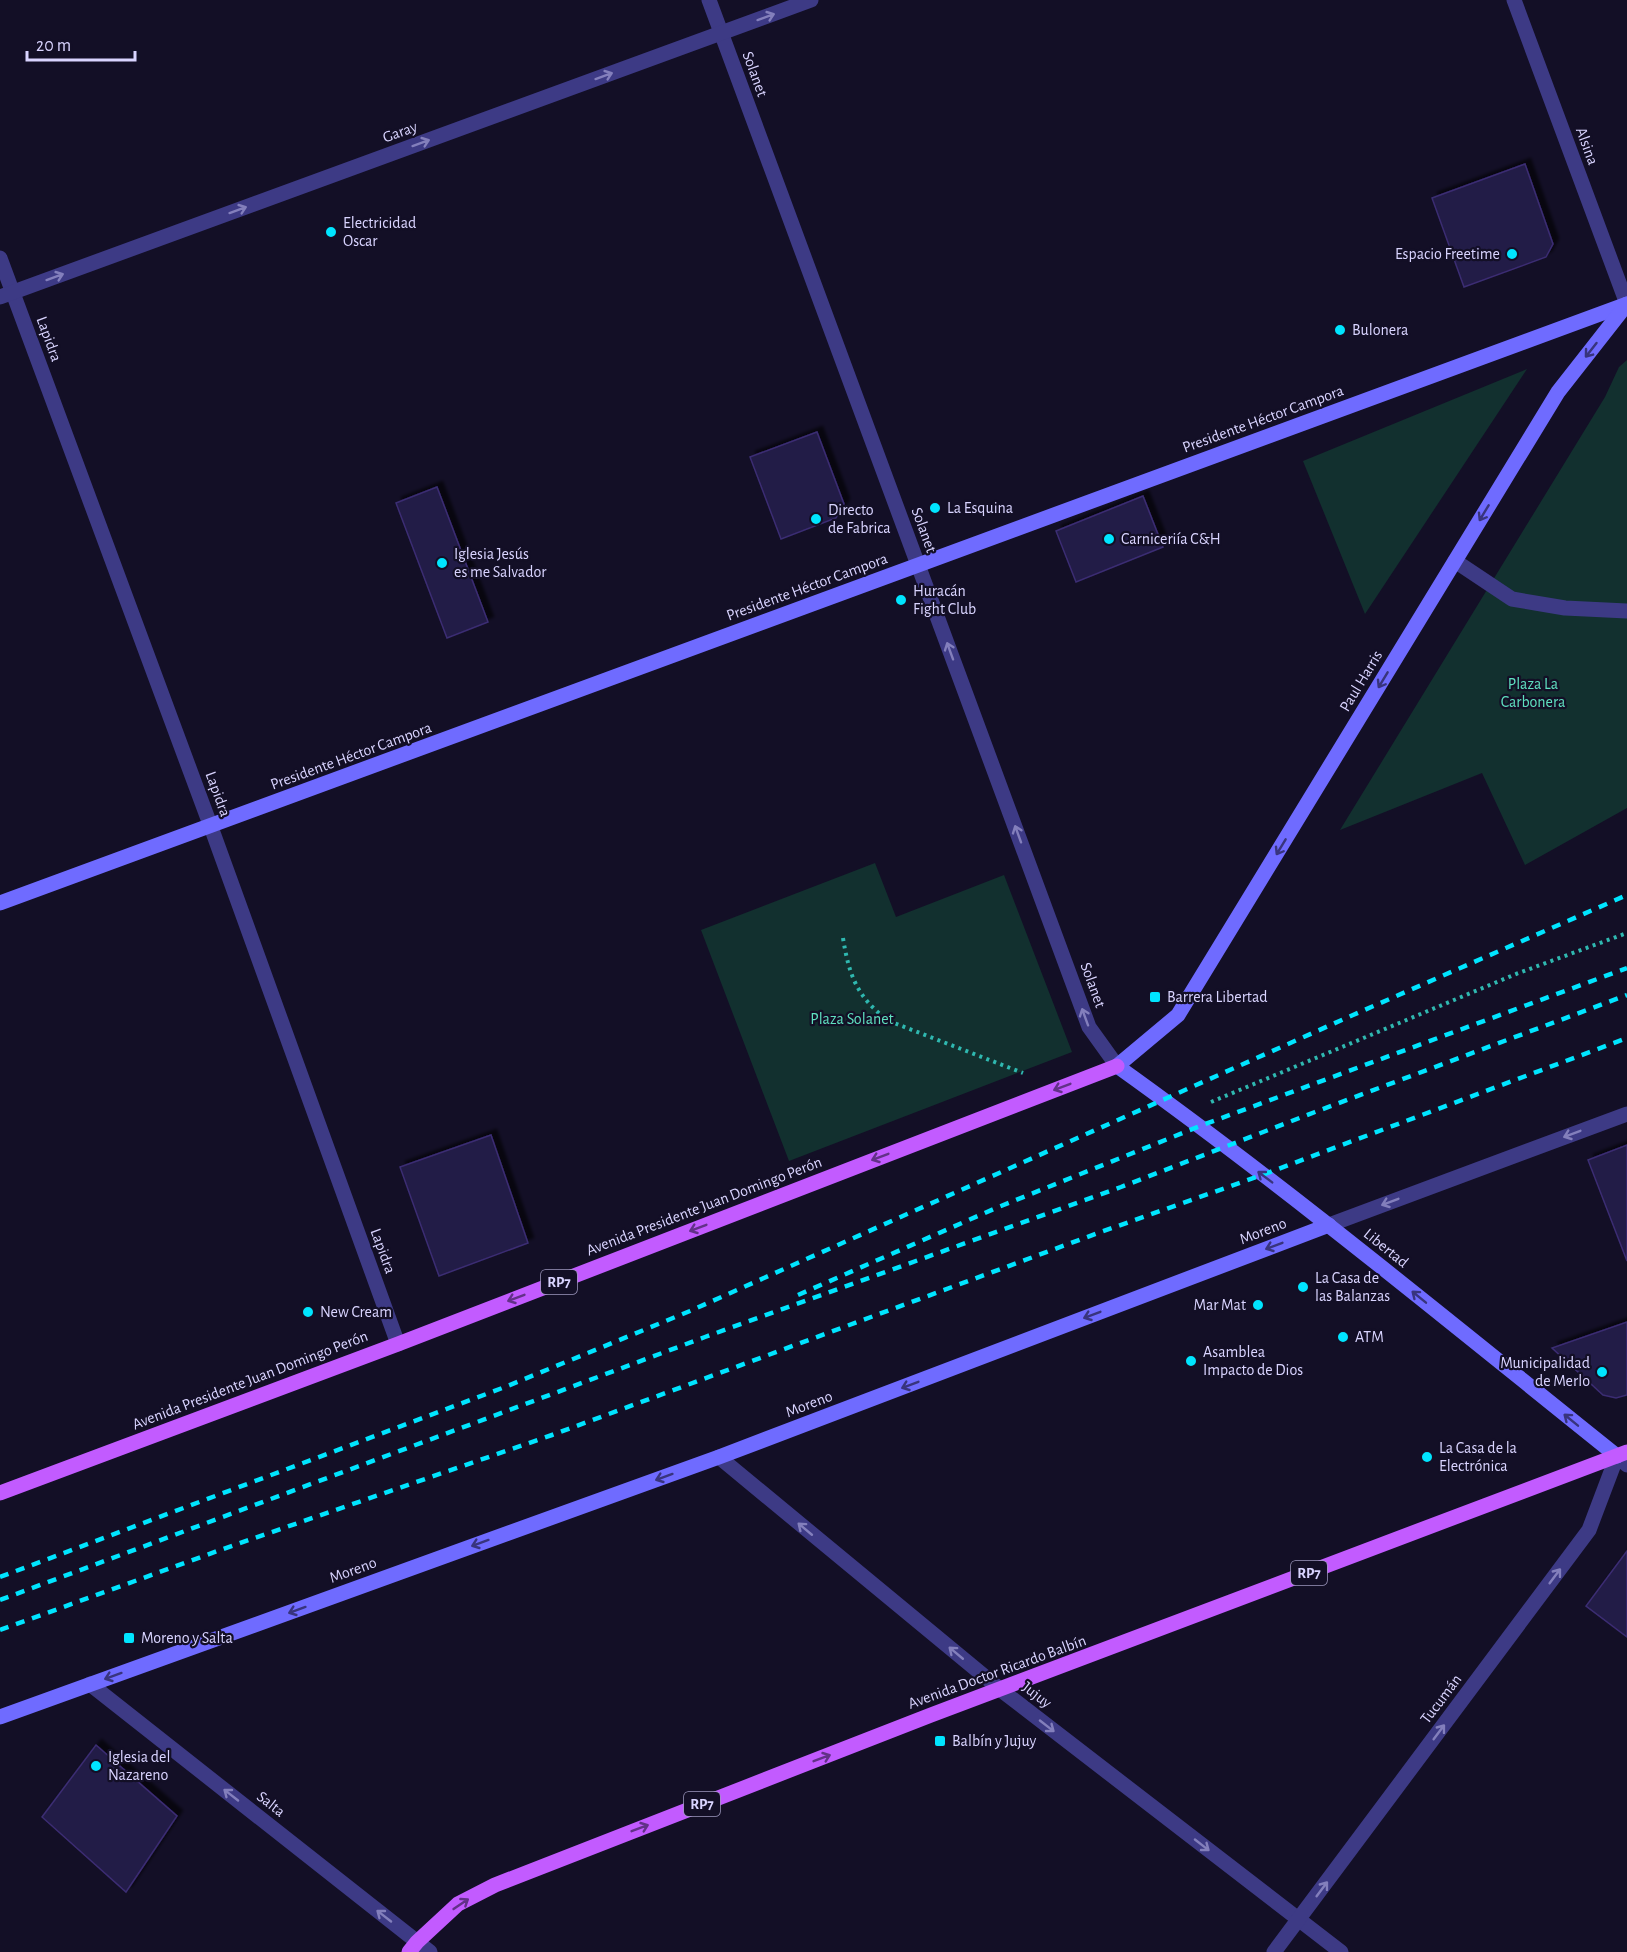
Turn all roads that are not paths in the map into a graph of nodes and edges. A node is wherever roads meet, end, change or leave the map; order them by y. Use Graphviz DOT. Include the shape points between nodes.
graph roads {
  1 [pos="709,0"];
  2 [pos="811,0"];
  3 [pos="1514,0"];
  4 [pos="721,34"];
  5 [pos="0,258"];
  6 [pos="6,295"];
  7 [pos="1627,304"];
  8 [pos="1455,561"];
  9 [pos="918,565"];
  10 [pos="1627,611"];
  11 [pos="211,827"];
  12 [pos="0,903"];
  13 [pos="1117,1066"];
  14 [pos="1627,1114"];
  15 [pos="1329,1225"];
  16 [pos="398,1344"];
  17 [pos="719,1457"];
  18 [pos="1624,1458"];
  19 [pos="0,1493"];
  20 [pos="90,1684"];
  21 [pos="1001,1690"];
  22 [pos="0,1717"];
  23 [pos="1299,1920"];
  24 [pos="413,1947"];
  25 [pos="430,1952"];
  26 [pos="1274,1952"];
  27 [pos="1341,1952"];
  1 -- 4 [label="street, Solanet"];
  4 -- 2 [label="street, Garay, one-way"];
  3 -- 7 [label="street, Alsina"];
  6 -- 4 [label="street, Garay, one-way"];
  4 -- 9 [label="street, Solanet"];
  5 -- 6 [label="street, Lapidra"];
  6 -- 11 [label="street, Lapidra"];
  7 -- 8 [label="street, Paul Harris, one-way" via="1558,392"];
  7 -- 9 [label="street, Presidente Héctor Campora"];
  8 -- 10 [label="street" via="1512,599 1565,608"];
  8 -- 13 [label="street, Paul Harris, one-way" via="1178,1015"];
  9 -- 11 [label="street, Presidente Héctor Campora"];
  13 -- 9 [label="street, Solanet, one-way" via="1089,1027"];
  11 -- 12 [label="street, Presidente Héctor Campora"];
  11 -- 16 [label="street, Lapidra"];
  15 -- 13 [label="street, Libertad, one-way"];
  13 -- 16 [label="main road, Avenida Presidente Juan Domingo Perón / RP7, one-way"];
  14 -- 15 [label="street, Moreno, one-way"];
  15 -- 17 [label="street, Moreno, one-way"];
  18 -- 15 [label="street, Libertad, one-way"];
  16 -- 19 [label="main road, Avenida Presidente Juan Domingo Perón / RP7"];
  17 -- 20 [label="street, Moreno, one-way"];
  21 -- 17 [label="street, Jujuy, one-way"];
  18 -- 21 [label="main road, Avenida Doctor Ricardo Balbín / RP7"];
  23 -- 18 [label="street, Tucumán, one-way" via="1589,1530"];
  20 -- 22 [label="street, Moreno"];
  24 -- 20 [label="street, Salta, one-way"];
  21 -- 23 [label="street, Jujuy, one-way"];
  24 -- 21 [label="main road, Avenida Doctor Ricardo Balbín / RP7, one-way" via="459,1904 495,1885"];
  23 -- 26 [label="street, Tucumán"];
  23 -- 27 [label="street, Jujuy"];
  24 -- 25 [label="street, Salta"];
}
